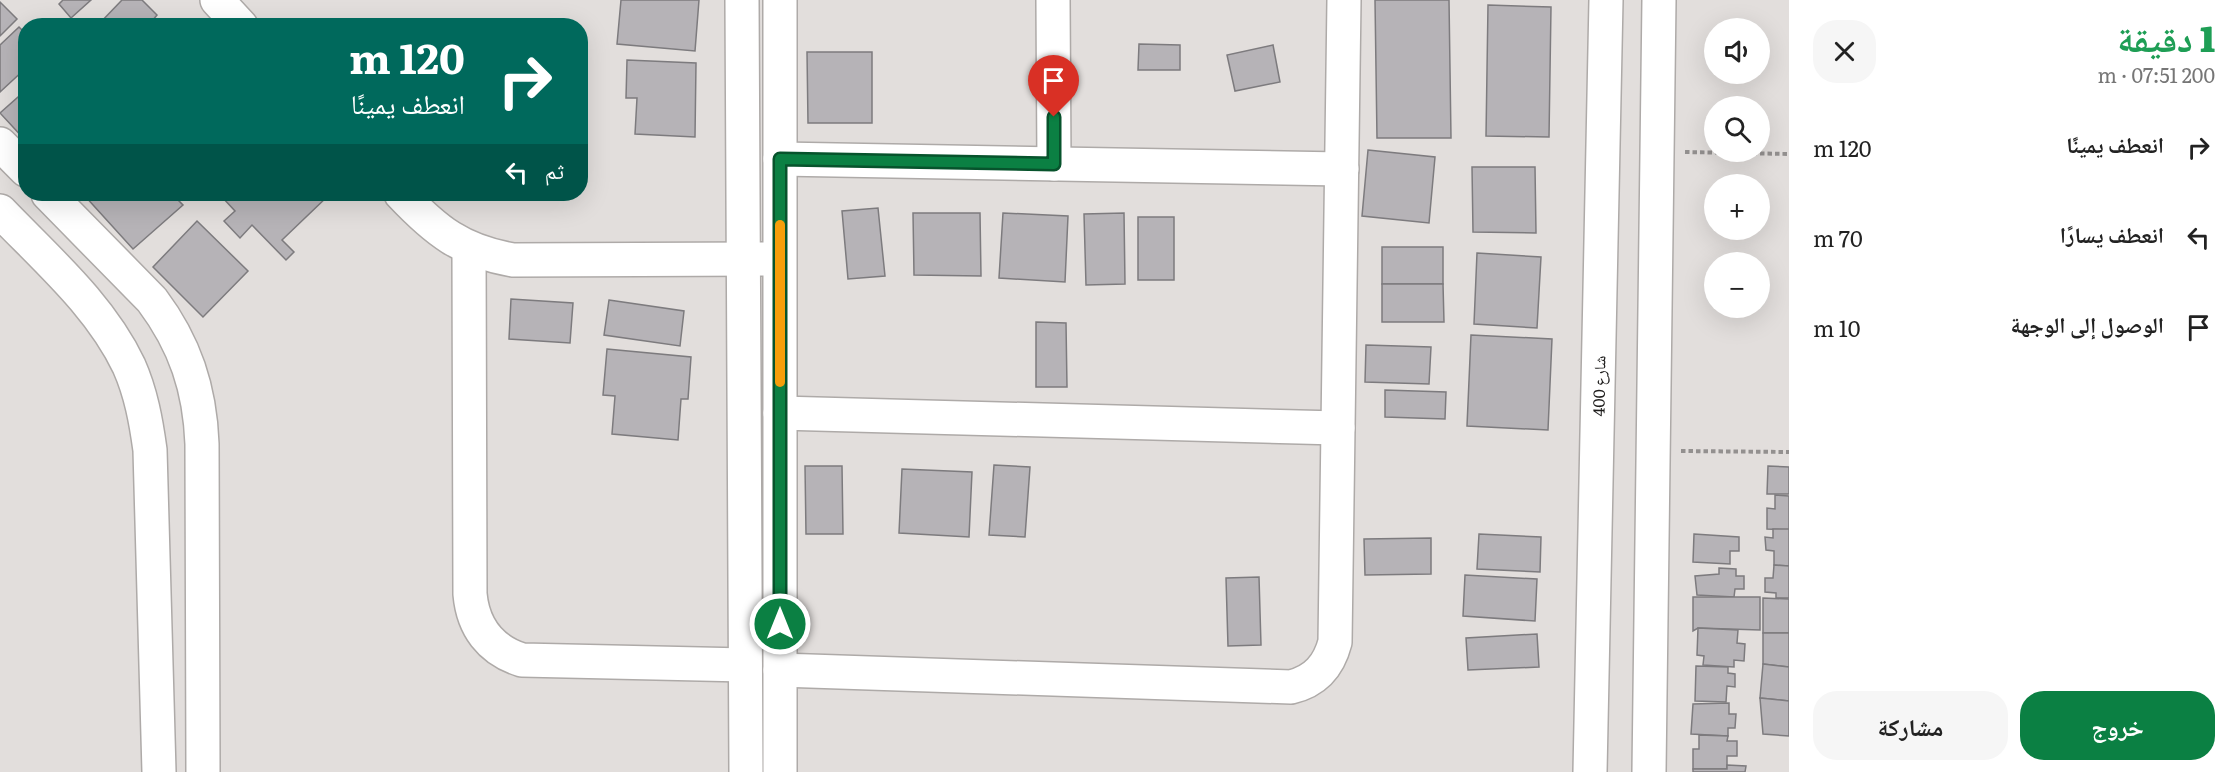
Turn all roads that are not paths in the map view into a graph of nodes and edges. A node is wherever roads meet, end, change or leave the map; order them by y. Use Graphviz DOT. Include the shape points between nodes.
graph roads {
  1 [pos="217,0"];
  2 [pos="742,0"];
  3 [pos="780,0"];
  4 [pos="1053,0"];
  5 [pos="1344,0"];
  6 [pos="1606,0"];
  7 [pos="1659,0"];
  8 [pos="234,18"];
  9 [pos="0,144"];
  10 [pos="780,159"];
  11 [pos="18,162"];
  12 [pos="1054,164"];
  13 [pos="1342,169"];
  14 [pos="55,201"];
  15 [pos="408,201"];
  16 [pos="0,211"];
  17 [pos="469,249"];
  18 [pos="743,259"];
  19 [pos="780,259"];
  20 [pos="780,413"];
  21 [pos="1338,428"];
  22 [pos="745,665"];
  23 [pos="780,670"];
  24 [pos="159,772"];
  25 [pos="203,772"];
  26 [pos="746,772"];
  27 [pos="780,772"];
  28 [pos="1590,772"];
  29 [pos="1649,772"];
  1 -- 8 [label="street"];
  2 -- 18 [label="street"];
  3 -- 10 [label="street"];
  4 -- 12 [label="street"];
  5 -- 13 [label="street"];
  6 -- 28 [label="street, شارع 400"];
  7 -- 29 [label="street"];
  9 -- 11 [label="street"];
  10 -- 12 [label="street"];
  10 -- 19 [label="street"];
  12 -- 13 [label="street"];
  13 -- 21 [label="street"];
  14 -- 25 [label="street" via="167,319 189,363 197,390 202,444"];
  15 -- 17 [label="street" via="428,222"];
  16 -- 24 [label="street" via="96,314 114,339 139,394 150,450"];
  17 -- 18 [label="street" via="491,256 536,261"];
  17 -- 22 [label="street" via="470,594 481,632 499,650 522,660"];
  18 -- 19 [label="street"];
  18 -- 22 [label="street"];
  19 -- 20 [label="street"];
  20 -- 21 [label="street"];
  20 -- 23 [label="street"];
  21 -- 23 [label="street" via="1335,642 1318,674 1301,684 1291,687"];
  22 -- 26 [label="street"];
  23 -- 27 [label="street"];
}
